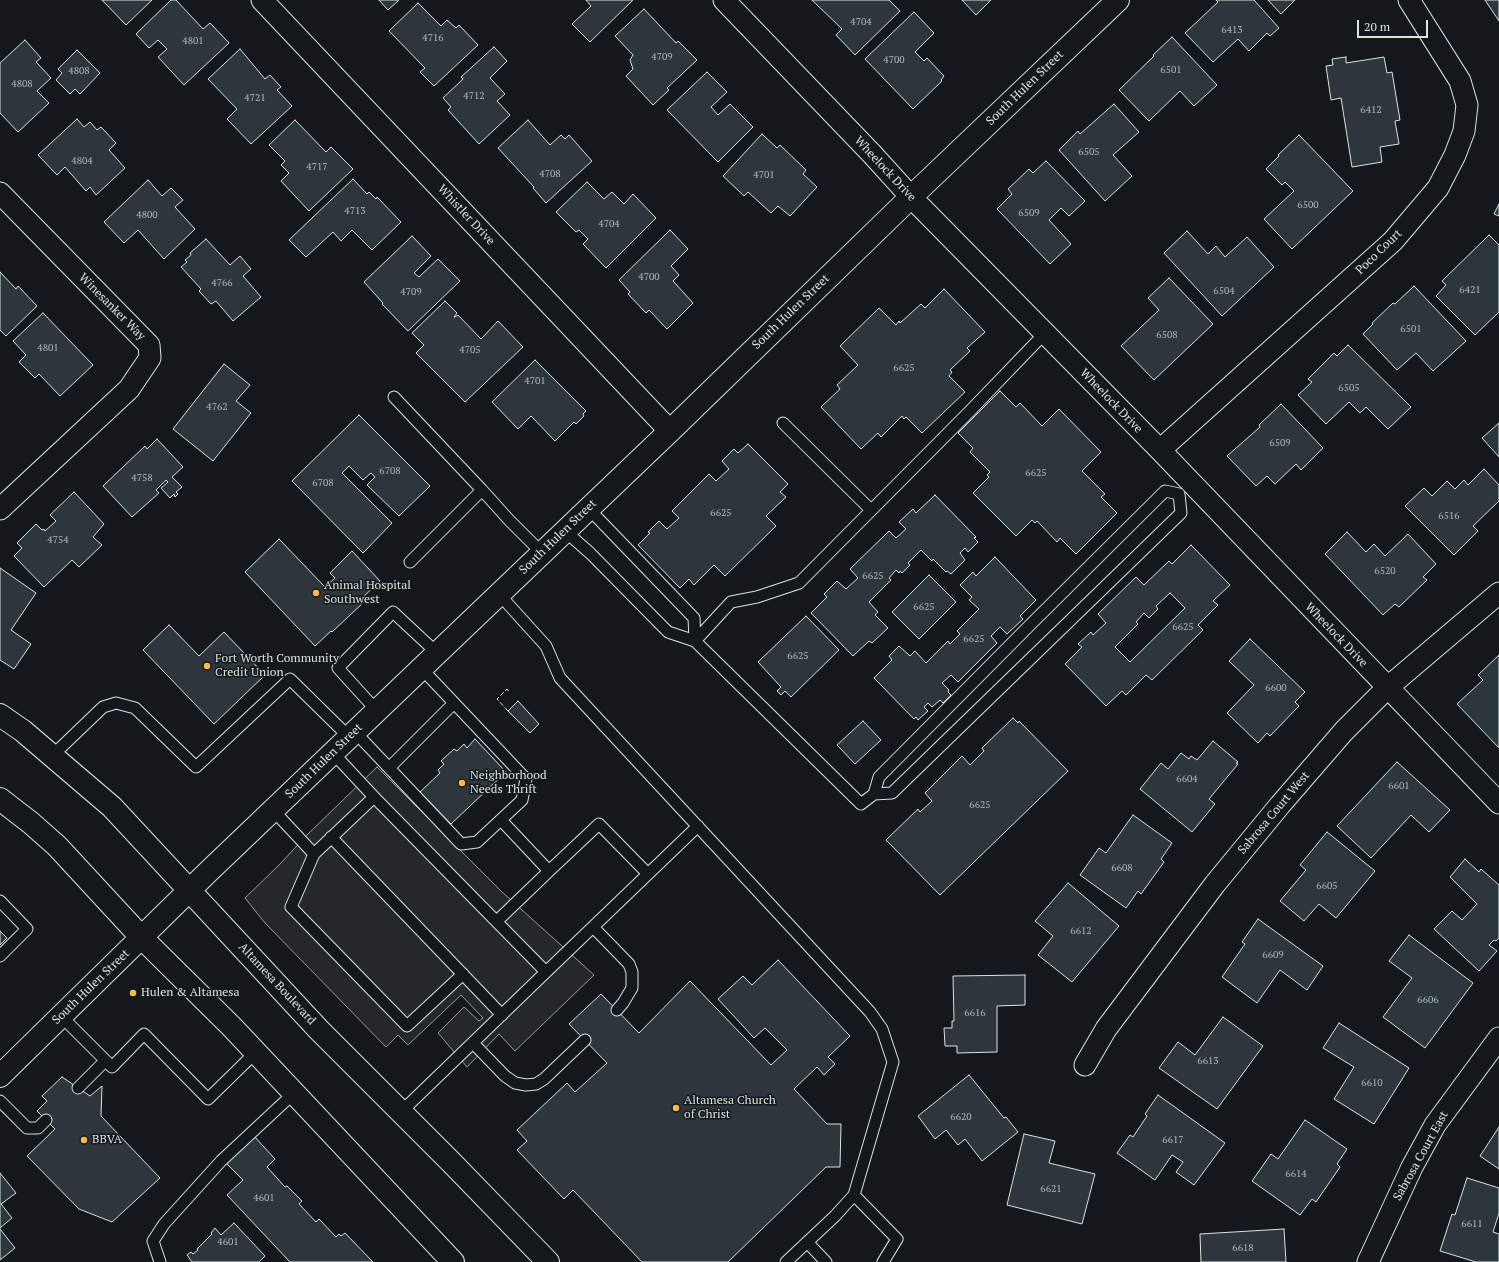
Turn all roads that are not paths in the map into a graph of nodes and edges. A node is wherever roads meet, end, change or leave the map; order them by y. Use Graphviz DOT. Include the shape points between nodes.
graph roads {
  1 [pos="262,0"];
  2 [pos="724,0"];
  3 [pos="1118,0"];
  4 [pos="1409,0"];
  5 [pos="0,193"];
  6 [pos="911,197"];
  7 [pos="1045,333"];
  8 [pos="394,397"];
  9 [pos="783,423"];
  10 [pos="670,431"];
  11 [pos="1160,450"];
  12 [pos="1185,489"];
  13 [pos="482,490"];
  14 [pos="588,508"];
  15 [pos="0,509"];
  16 [pos="871,510"];
  17 [pos="565,530"];
  18 [pos="542,553"];
  19 [pos="410,562"];
  20 [pos="1499,593"];
  21 [pos="499,594"];
  22 [pos="695,641"];
  23 [pos="437,653"];
  24 [pos="421,668"];
  25 [pos="1387,688"];
  26 [pos="454,703"];
  27 [pos="377,711"];
  28 [pos="0,715"];
  29 [pos="352,734"];
  30 [pos="333,753"];
  31 [pos="52,756"];
  32 [pos="389,768"];
  33 [pos="874,794"];
  34 [pos="374,797"];
  35 [pos="0,799"];
  36 [pos="1499,803"];
  37 [pos="273,810"];
  38 [pos="501,820"];
  39 [pos="698,826"];
  40 [pos="331,837"];
  41 [pos="314,854"];
  42 [pos="550,871"];
  43 [pos="648,874"];
  44 [pos="189,890"];
  45 [pos="0,901"];
  46 [pos="497,921"];
  47 [pos="593,927"];
  48 [pos="142,938"];
  49 [pos="0,956"];
  50 [pos="546,972"];
  51 [pos="463,974"];
  52 [pos="616,1010"];
  53 [pos="502,1015"];
  54 [pos="61,1016"];
  55 [pos="1499,1038"];
  56 [pos="585,1040"];
  57 [pos="472,1043"];
  58 [pos="256,1052"];
  59 [pos="105,1061"];
  60 [pos="1085,1065"];
  61 [pos="0,1076"];
  62 [pos="78,1088"];
  63 [pos="294,1093"];
  64 [pos="0,1101"];
  65 [pos="401,1112"];
  66 [pos="46,1120"];
  67 [pos="854,1195"];
  68 [pos="806,1242"];
  69 [pos="160,1262"];
  70 [pos="453,1262"];
  71 [pos="548,1262"];
  72 [pos="786,1262"];
  73 [pos="826,1262"];
  74 [pos="884,1262"];
  75 [pos="1368,1262"];
  1 -- 10 [label="street, Whistler Drive"];
  2 -- 6 [label="street, Wheelock Drive"];
  3 -- 6 [label="main road, South Hulen Street"];
  4 -- 11 [label="street, Poco Court" via="1460,81 1467,105 1464,131 1438,188 1393,241"];
  5 -- 15 [label="street, Winesanker Way" via="149,345 150,358 129,389"];
  6 -- 7 [label="street, Wheelock Drive"];
  6 -- 10 [label="main road, South Hulen Street"];
  7 -- 11 [label="street, Wheelock Drive"];
  7 -- 16 [label="lane"];
  8 -- 13 [label="lane"];
  9 -- 16 [label="lane"];
  10 -- 14 [label="main road, South Hulen Street"];
  11 -- 12 [label="street, Wheelock Drive"];
  12 -- 25 [label="street, Wheelock Drive"];
  12 -- 33 [label="lane" via="1165,491 879,777"];
  12 -- 33 [label="lane" via="1181,513 892,793"];
  13 -- 18 [label="lane"];
  13 -- 19 [label="lane"];
  14 -- 17 [label="main road, South Hulen Street"];
  14 -- 22 [label="lane" via="694,618"];
  16 -- 22 [label="lane" via="799,583 757,597 731,602"];
  17 -- 18 [label="main road, South Hulen Street"];
  17 -- 22 [label="lane" via="668,632"];
  18 -- 21 [label="main road, South Hulen Street"];
  20 -- 25 [label="street, Sabrosa Court West"];
  21 -- 23 [label="main road, South Hulen Street"];
  21 -- 39 [label="lane" via="546,646 560,678"];
  22 -- 33 [label="lane" via="861,804"];
  23 -- 24 [label="main road, South Hulen Street"];
  23 -- 27 [label="lane" via="393,612 338,668"];
  24 -- 26 [label="lane"];
  24 -- 27 [label="main road, South Hulen Street"];
  25 -- 36 [label="street, Wheelock Drive"];
  25 -- 60 [label="street, Sabrosa Court West" via="1334,742 1220,878 1106,1029"];
  26 -- 32 [label="lane"];
  26 -- 38 [label="lane" via="526,779 522,800"];
  27 -- 29 [label="main road, South Hulen Street"];
  28 -- 31 [label="main road, Altamesa Boulevard"];
  29 -- 30 [label="main road, South Hulen Street"];
  29 -- 31 [label="lane" via="290,679 196,767 135,708 116,703 103,706"];
  29 -- 32 [label="lane"];
  30 -- 34 [label="lane"];
  30 -- 37 [label="main road, South Hulen Street"];
  31 -- 44 [label="main road, Altamesa Boulevard" via="112,807"];
  32 -- 38 [label="lane" via="461,844 477,842"];
  34 -- 40 [label="lane"];
  34 -- 46 [label="lane"];
  35 -- 48 [label="main road" via="57,846"];
  37 -- 41 [label="lane"];
  37 -- 44 [label="main road, South Hulen Street"];
  38 -- 42 [label="lane"];
  39 -- 43 [label="lane"];
  39 -- 67 [label="lane" via="870,1012 882,1029 893,1062"];
  40 -- 41 [label="lane"];
  40 -- 51 [label="lane"];
  41 -- 51 [label="lane" via="291,907 407,1026"];
  42 -- 43 [label="lane" via="599,824"];
  42 -- 46 [label="lane"];
  43 -- 47 [label="lane"];
  44 -- 48 [label="main road, South Hulen Street"];
  44 -- 65 [label="main road, Altamesa Boulevard" via="319,1030"];
  45 -- 49 [label="lane" via="27,929"];
  46 -- 50 [label="lane"];
  47 -- 50 [label="lane"];
  47 -- 52 [label="lane" via="629,964 632,972 632,988"];
  48 -- 54 [label="main road, South Hulen Street"];
  48 -- 58 [label="main road"];
  50 -- 53 [label="lane"];
  51 -- 53 [label="lane"];
  53 -- 57 [label="lane"];
  54 -- 59 [label="lane"];
  54 -- 61 [label="main road, South Hulen Street"];
  55 -- 75 [label="street, Sabrosa Court East" via="1435,1125 1412,1167"];
  56 -- 57 [label="lane" via="544,1079 526,1086 515,1083 505,1076"];
  57 -- 65 [label="lane"];
  58 -- 59 [label="lane" via="208,1099 144,1034 112,1068"];
  58 -- 63 [label="main road"];
  59 -- 62 [label="lane"];
  63 -- 69 [label="lane" via="221,1161 164,1224 153,1241"];
  63 -- 70 [label="main road"];
  64 -- 66 [label="lane" via="27,1128 38,1128"];
  65 -- 71 [label="main road, Altamesa Boulevard"];
  67 -- 68 [label="lane"];
  67 -- 74 [label="lane" via="897,1239"];
  68 -- 72 [label="lane"];
  68 -- 73 [label="lane"];
}
